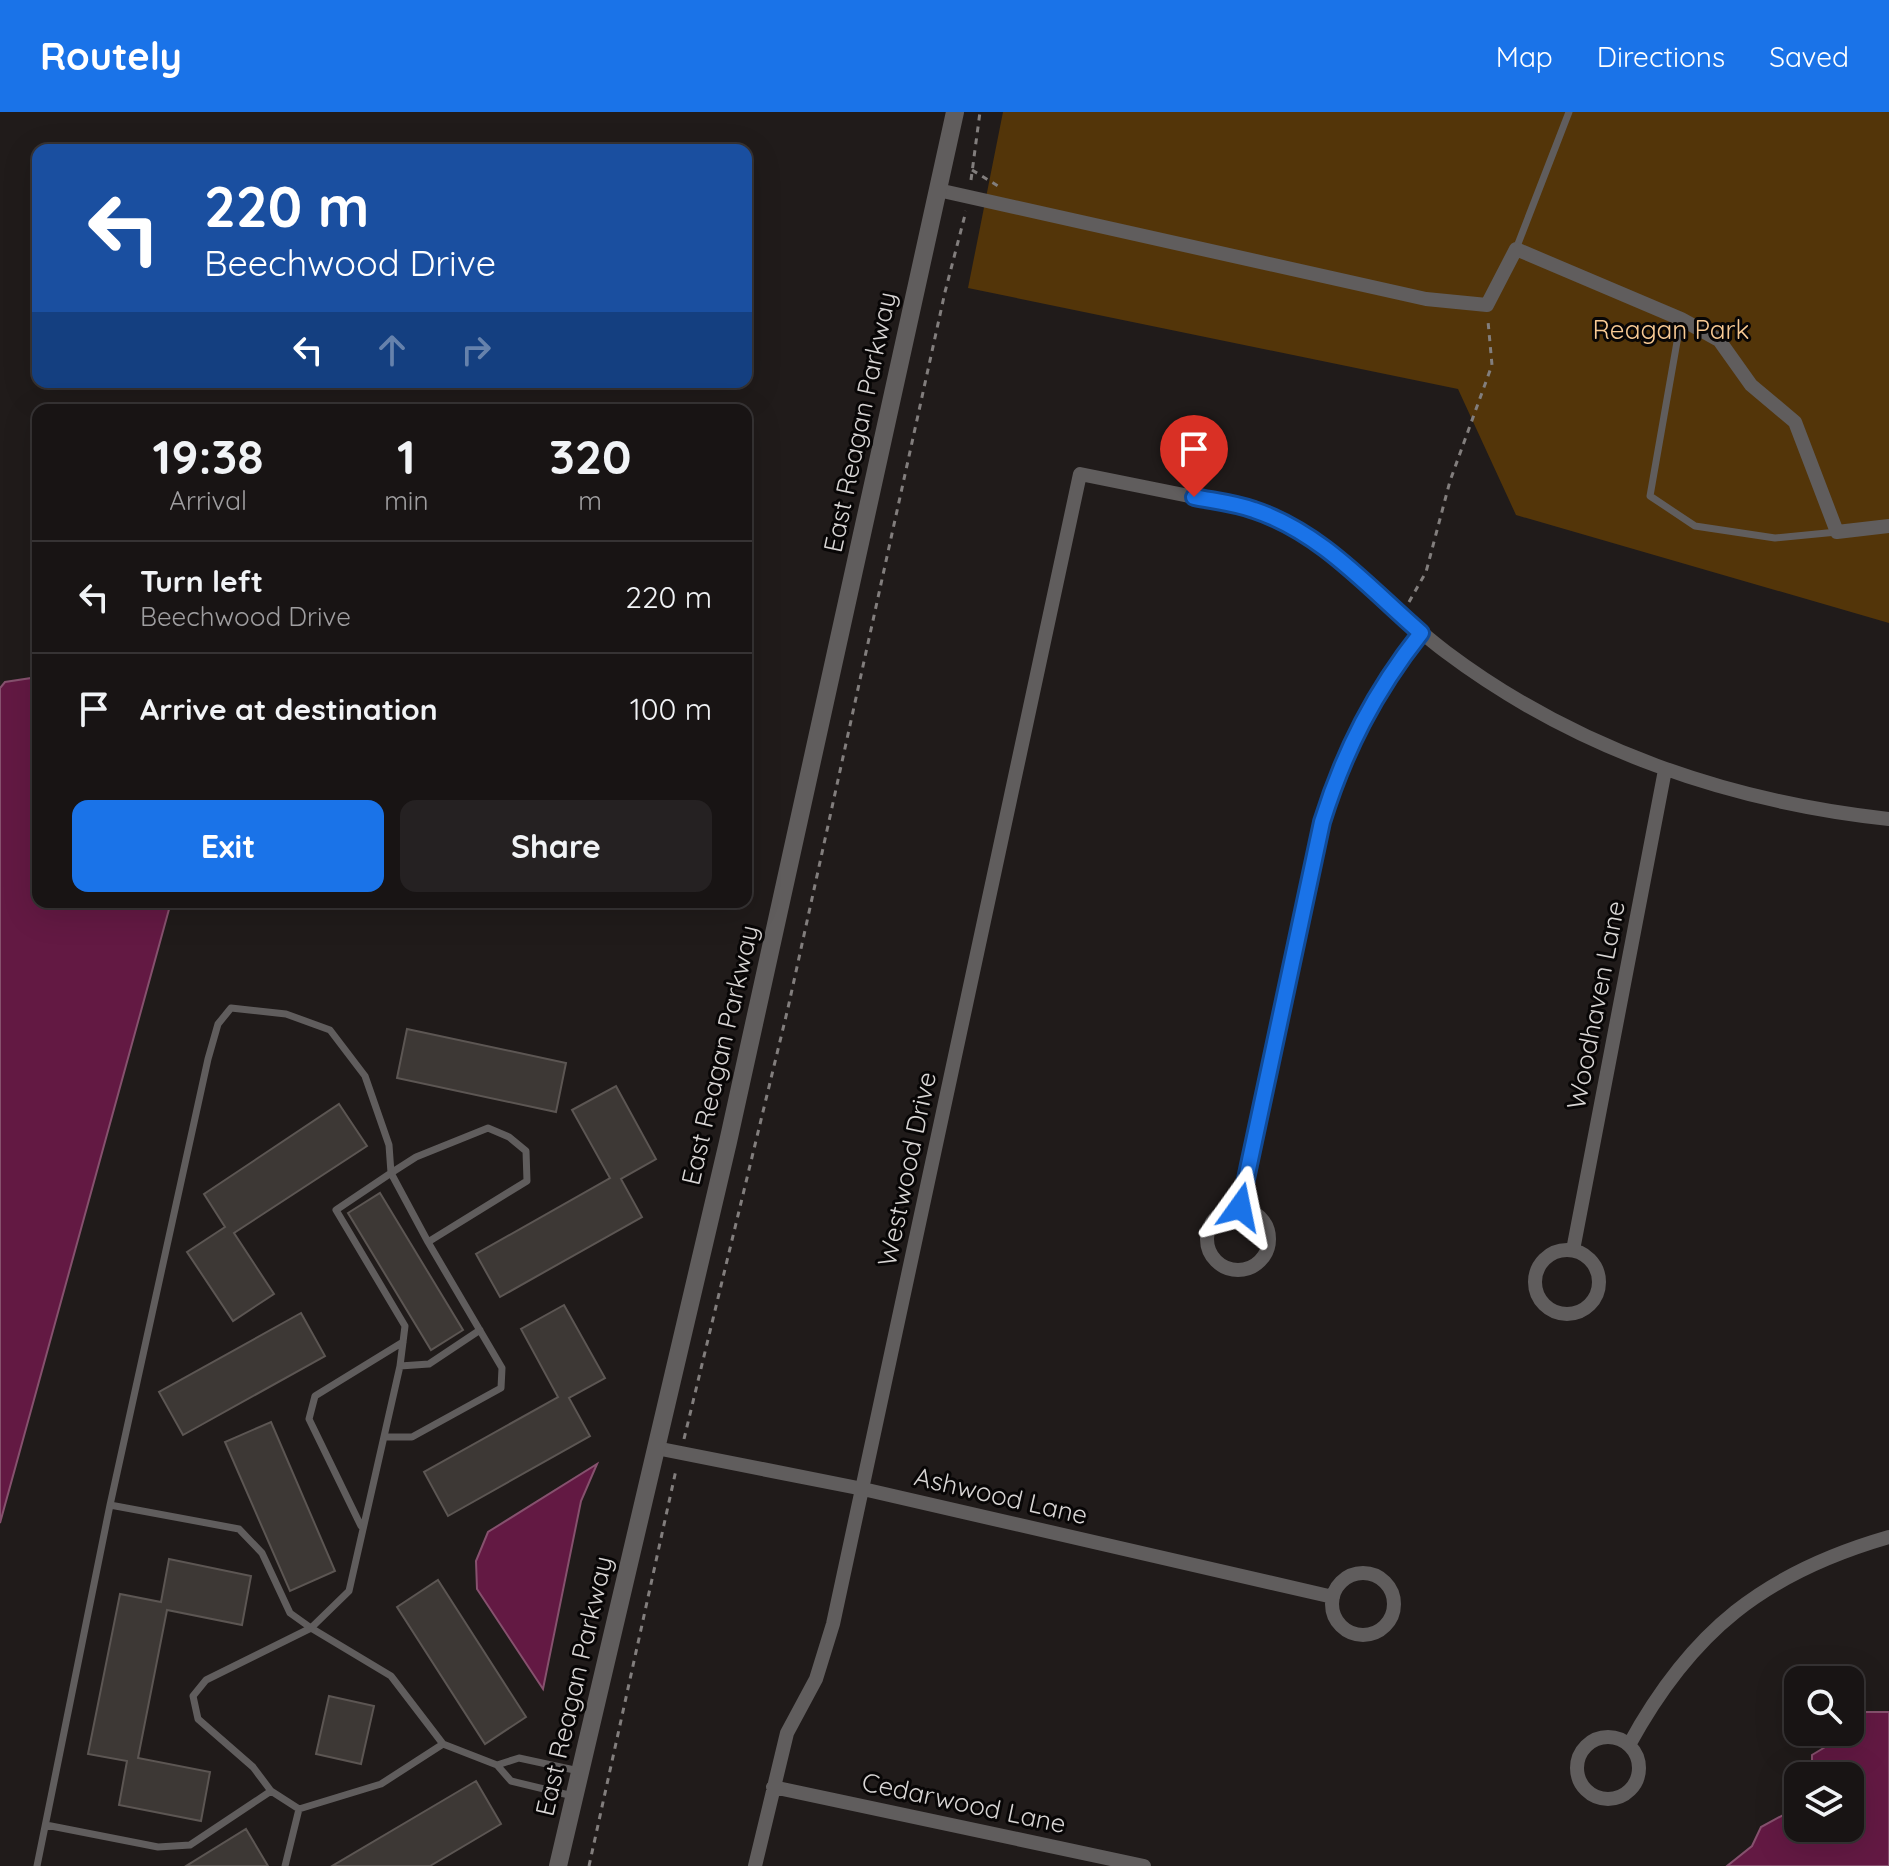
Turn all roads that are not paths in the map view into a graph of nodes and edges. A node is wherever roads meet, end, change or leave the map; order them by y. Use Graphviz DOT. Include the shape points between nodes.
graph roads {
  1 [pos="955,112"];
  2 [pos="1569,112"];
  3 [pos="938,190"];
  4 [pos="1516,249"];
  5 [pos="1681,319"];
  6 [pos="1889,526"];
  7 [pos="1837,532"];
  8 [pos="1421,633"];
  9 [pos="1665,770"];
  10 [pos="1889,819"];
  11 [pos="391,1173"];
  12 [pos="1240,1207"];
  13 [pos="428,1242"];
  14 [pos="1573,1250"];
  15 [pos="480,1330"];
  16 [pos="403,1342"];
  17 [pos="400,1366"];
  18 [pos="385,1437"];
  19 [pos="656,1448"];
  20 [pos="863,1489"];
  21 [pos="110,1505"];
  22 [pos="362,1527"];
  23 [pos="1889,1537"];
  24 [pos="1333,1597"];
  25 [pos="311,1628"];
  26 [pos="443,1744"];
  27 [pos="1629,1745"];
  28 [pos="497,1765"];
  29 [pos="581,1772"];
  30 [pos="773,1787"];
  31 [pos="271,1791"];
  32 [pos="575,1797"];
  33 [pos="299,1809"];
  34 [pos="46,1825"];
  35 [pos="37,1866"];
  36 [pos="285,1866"];
  37 [pos="558,1866"];
  38 [pos="755,1866"];
  39 [pos="1144,1866"];
  1 -- 3 [label="street, East Reagan Parkway"];
  2 -- 4 [label="lane"];
  3 -- 4 [label="street" via="1426,299 1487,305"];
  3 -- 19 [label="street, East Reagan Parkway"];
  4 -- 5 [label="street"];
  5 -- 7 [label="street" via="1719,340 1751,385 1795,422"];
  5 -- 7 [label="lane" via="1650,496 1695,526 1775,538"];
  6 -- 7 [label="street"];
  8 -- 9 [label="street" via="1553,720"];
  8 -- 12 [label="street" via="1373,699 1330,795"];
  8 -- 20 [label="street, Westwood Drive" via="1331,552 1262,513 1080,474"];
  9 -- 10 [label="street" via="1773,802"];
  9 -- 14 [label="street, Woodhaven Lane"];
  11 -- 13 [label="lane"];
  11 -- 13 [label="lane" via="488,1128 526,1151 527,1181"];
  11 -- 16 [label="lane" via="336,1210 405,1326"];
  11 -- 21 [label="lane" via="389,1145 365,1076 330,1030 286,1014 231,1008 218,1024 208,1059"];
  12 -- 12 [label="street" via="1261,1217 1269,1238 1262,1260 1240,1270 1218,1263 1207,1240 1216,1216"];
  13 -- 15 [label="lane"];
  14 -- 14 [label="street" via="1548,1256 1535,1278 1543,1303 1567,1314 1592,1303 1599,1280 1592,1261"];
  15 -- 17 [label="lane" via="429,1364"];
  15 -- 18 [label="lane" via="502,1368 501,1388 412,1437"];
  16 -- 17 [label="lane"];
  16 -- 22 [label="lane" via="315,1396 309,1419"];
  17 -- 18 [label="lane"];
  18 -- 22 [label="lane"];
  19 -- 20 [label="street, Ashwood Lane"];
  19 -- 29 [label="street, East Reagan Parkway"];
  20 -- 24 [label="street, Ashwood Lane"];
  20 -- 30 [label="street, Westwood Drive" via="825,1650 787,1733"];
  21 -- 25 [label="lane" via="239,1529 262,1553 290,1613"];
  21 -- 34 [label="lane"];
  22 -- 25 [label="lane" via="349,1591"];
  23 -- 27 [label="street" via="1820,1561 1745,1602 1691,1650"];
  24 -- 24 [label="street" via="1338,1621 1357,1634 1380,1630 1394,1609 1388,1585 1368,1573 1346,1578"];
  25 -- 26 [label="lane" via="391,1676"];
  25 -- 31 [label="lane" via="206,1680 193,1696 198,1719 253,1767"];
  26 -- 28 [label="lane"];
  26 -- 33 [label="lane" via="381,1784"];
  27 -- 27 [label="street" via="1618,1738 1591,1742 1577,1764 1582,1787 1602,1799 1625,1794 1638,1776 1636,1754"];
  28 -- 29 [label="lane" via="519,1758"];
  28 -- 32 [label="lane" via="511,1781"];
  29 -- 32 [label="street, East Reagan Parkway"];
  30 -- 38 [label="street, Westwood Drive"];
  30 -- 39 [label="street, Cedarwood Lane"];
  31 -- 33 [label="lane"];
  31 -- 34 [label="lane" via="190,1845 158,1847"];
  32 -- 37 [label="street, East Reagan Parkway"];
  33 -- 36 [label="lane"];
  34 -- 35 [label="lane"];
}
